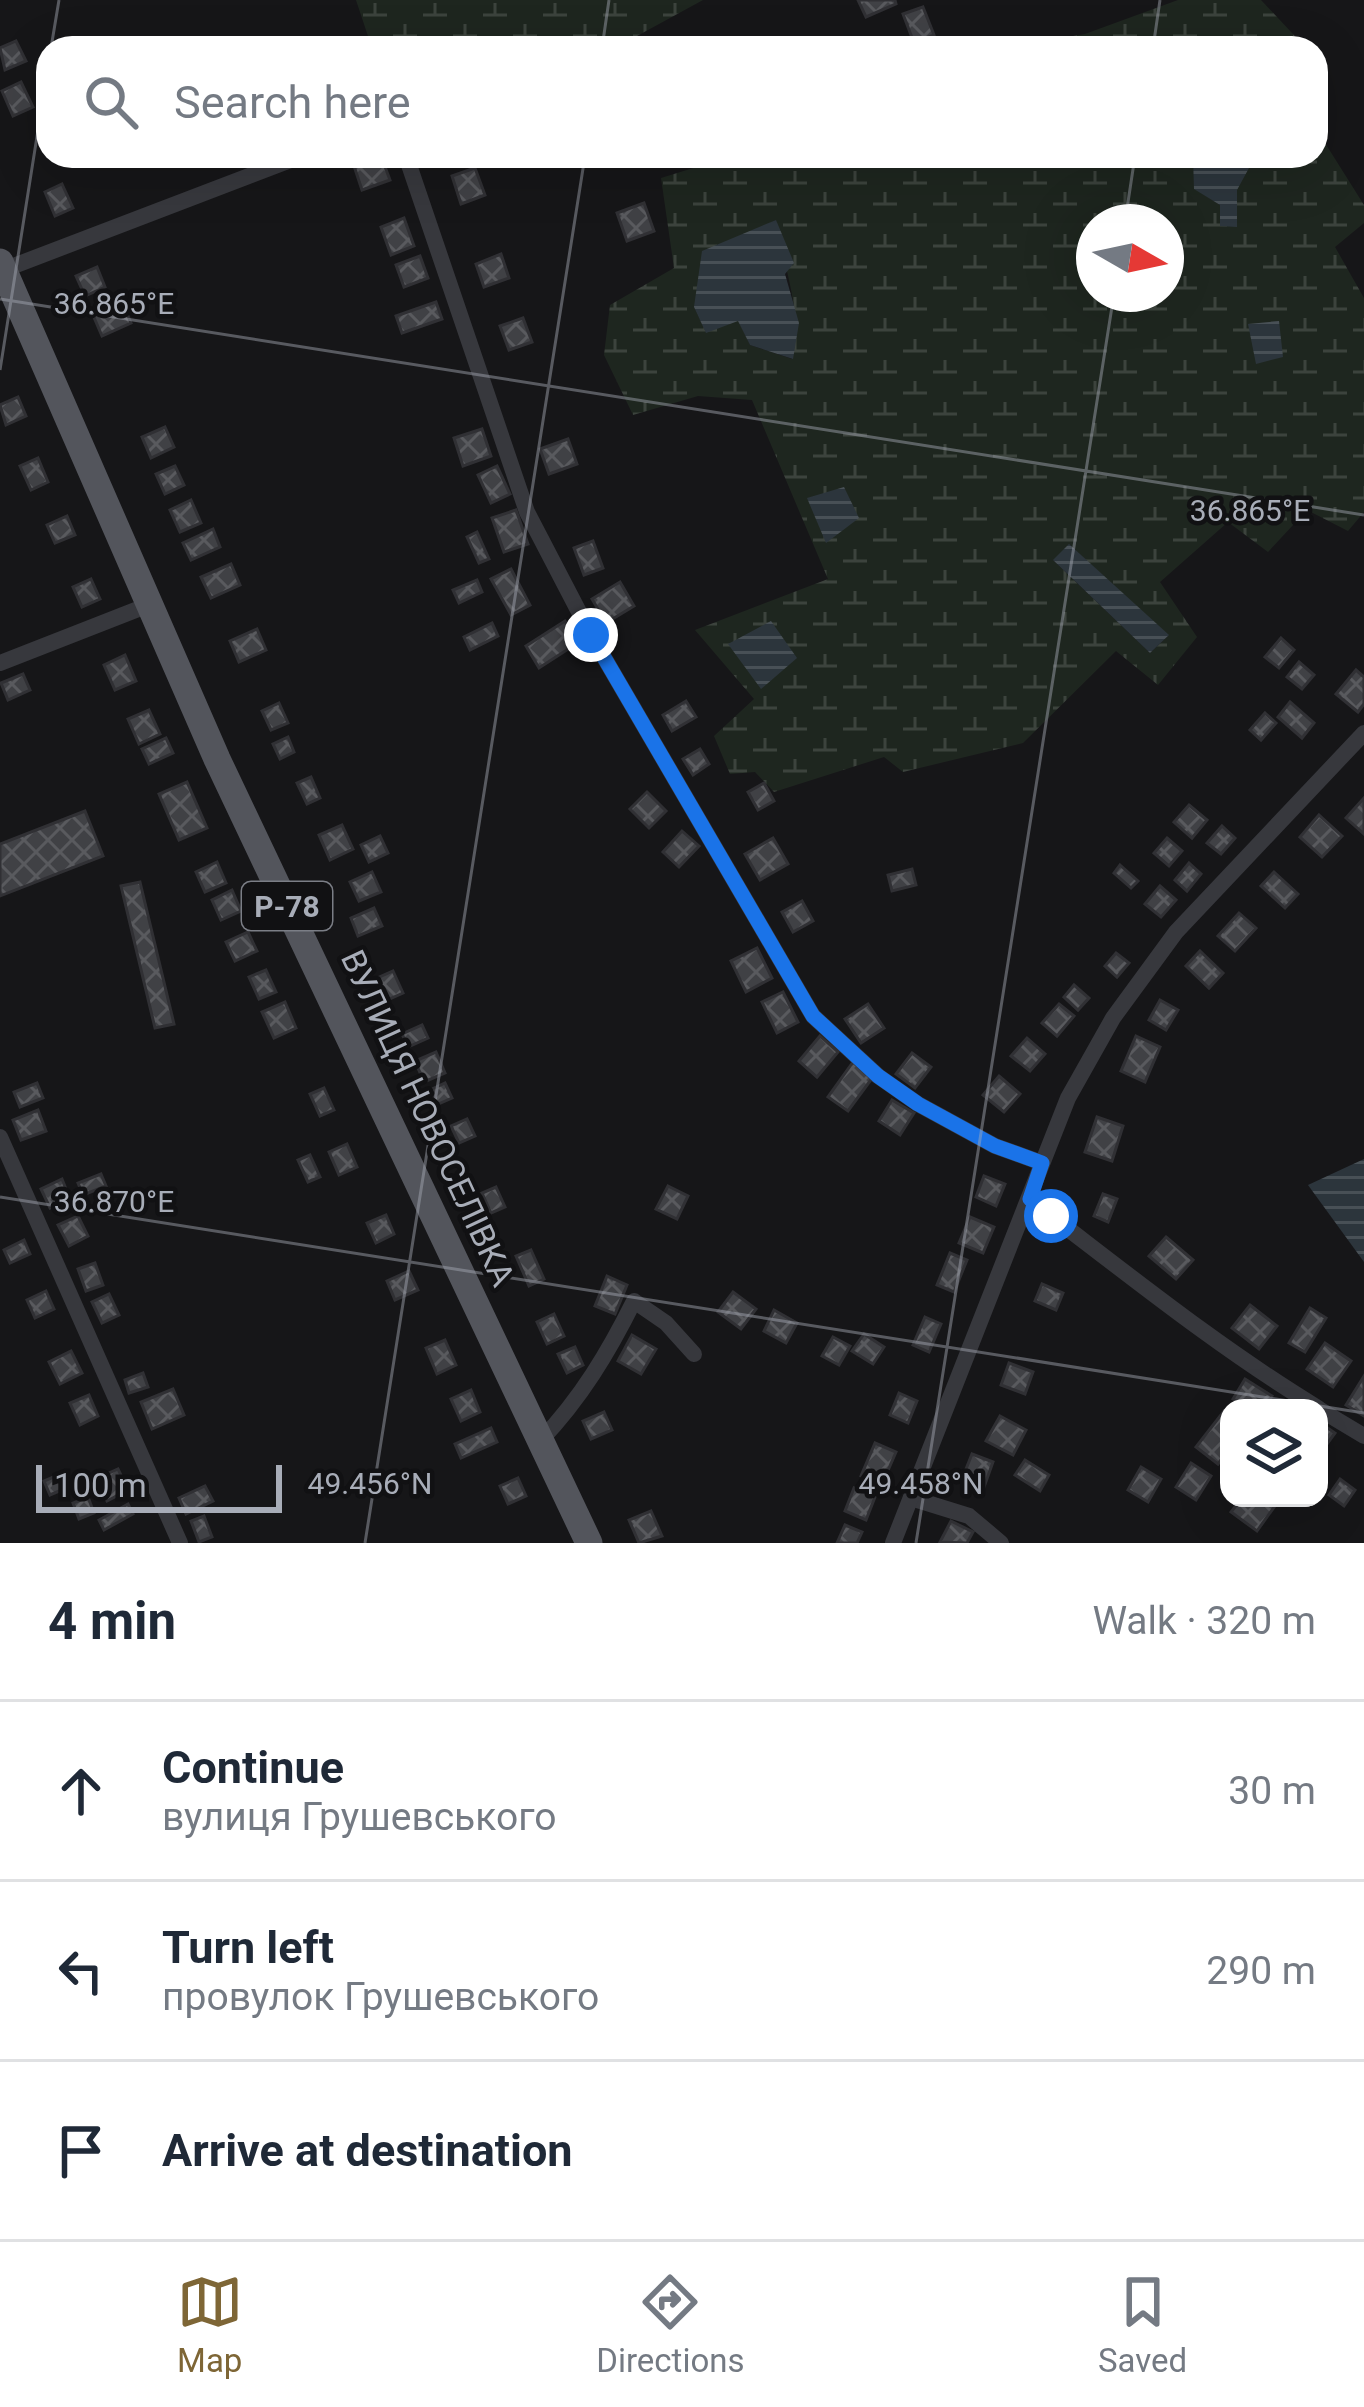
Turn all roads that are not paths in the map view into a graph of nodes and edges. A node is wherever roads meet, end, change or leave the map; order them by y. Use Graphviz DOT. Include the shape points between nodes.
graph roads {
  1 [pos="268,168"];
  2 [pos="410,168"];
  3 [pos="2,266"];
  4 [pos="151,604"];
  5 [pos="0,663"];
  6 [pos="1364,733"];
  7 [pos="0,1137"];
  8 [pos="1042,1163"];
  9 [pos="1030,1199"];
  10 [pos="694,1354"];
  11 [pos="1304,1399"];
  12 [pos="1328,1414"];
  13 [pos="1364,1436"];
  14 [pos="541,1440"];
  15 [pos="911,1498"];
  16 [pos="180,1543"];
  17 [pos="589,1543"];
  18 [pos="893,1543"];
  19 [pos="1001,1543"];
  1 -- 3 [label="street"];
  2 -- 8 [label="street" via="527,512 813,1016 918,1104"];
  3 -- 4 [label="main road, ВУЛИЦЯ НОВОСЕЛІВКА / Р-78"];
  4 -- 5 [label="street"];
  4 -- 14 [label="main road, ВУЛИЦЯ НОВОСЕЛІВКА / Р-78"];
  6 -- 8 [label="street" via="1176,932 1113,1018"];
  7 -- 16 [label="street"];
  8 -- 9 [label="street"];
  9 -- 11 [label="street" via="1208,1337"];
  9 -- 15 [label="street"];
  10 -- 14 [label="street" via="634,1301 574,1405"];
  12 -- 13 [label="street"];
  14 -- 17 [label="main road, ВУЛИЦЯ НОВОСЕЛІВКА / Р-78"];
  15 -- 18 [label="street"];
  15 -- 19 [label="street" via="969,1516"];
}
